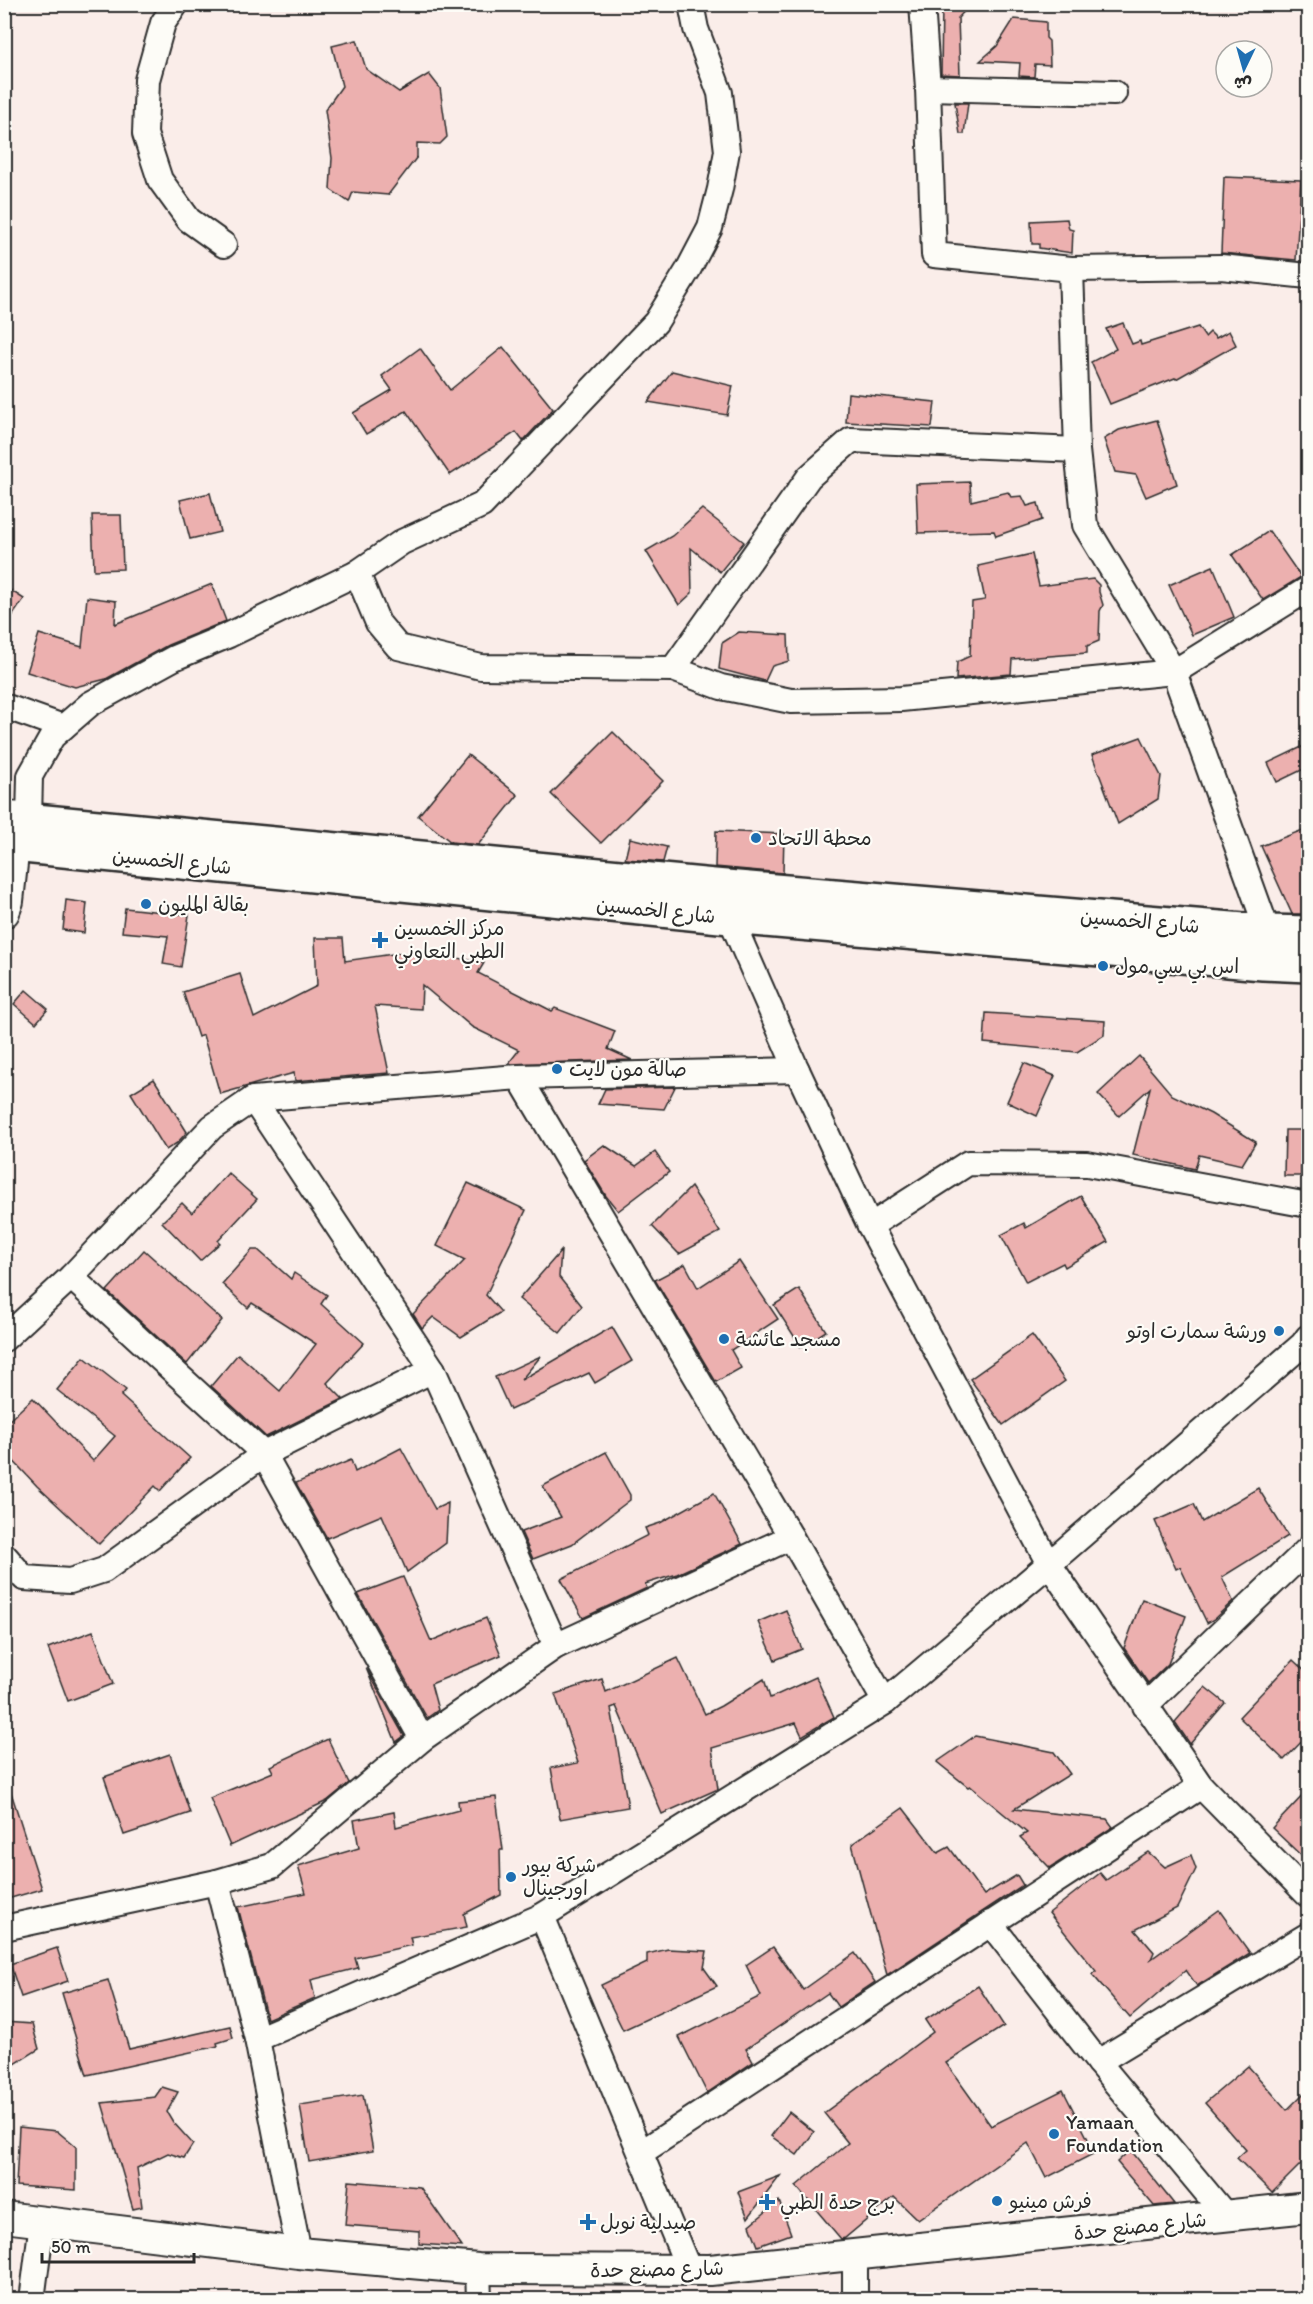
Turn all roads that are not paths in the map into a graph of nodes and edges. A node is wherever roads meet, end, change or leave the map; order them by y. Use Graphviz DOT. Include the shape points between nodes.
graph roads {
  1 [pos="176,4"];
  2 [pos="692,4"];
  3 [pos="922,4"];
  4 [pos="928,88"];
  5 [pos="1113,93"];
  6 [pos="224,245"];
  7 [pos="1071,269"];
  8 [pos="1308,276"];
  9 [pos="1077,450"];
  10 [pos="357,573"];
  11 [pos="1308,589"];
  12 [pos="673,669"];
  13 [pos="1174,672"];
  14 [pos="4,706"];
  15 [pos="63,727"];
  16 [pos="13,832"];
  17 [pos="825,910"];
  18 [pos="4,912"];
  19 [pos="730,917"];
  20 [pos="1268,932"];
  21 [pos="1308,933"];
  22 [pos="1308,965"];
  23 [pos="797,1070"];
  24 [pos="519,1077"];
  25 [pos="253,1100"];
  26 [pos="1308,1205"];
  27 [pos="870,1226"];
  28 [pos="71,1277"];
  29 [pos="4,1339"];
  30 [pos="1307,1343"];
  31 [pos="433,1370"];
  32 [pos="264,1454"];
  33 [pos="791,1537"];
  34 [pos="4,1556"];
  35 [pos="1305,1559"];
  36 [pos="1048,1564"];
  37 [pos="556,1646"];
  38 [pos="885,1702"];
  39 [pos="1145,1706"];
  40 [pos="422,1738"];
  41 [pos="1201,1786"];
  42 [pos="217,1882"];
  43 [pos="1308,1895"];
  44 [pos="542,1916"];
  45 [pos="990,1923"];
  46 [pos="4,1928"];
  47 [pos="1308,1935"];
  48 [pos="257,2039"];
  49 [pos="1098,2062"];
  50 [pos="642,2152"];
  51 [pos="1308,2207"];
  52 [pos="4,2217"];
  53 [pos="1227,2217"];
  54 [pos="42,2222"];
  55 [pos="299,2253"];
  56 [pos="855,2255"];
  57 [pos="478,2269"];
  58 [pos="689,2270"];
  59 [pos="32,2300"];
  60 [pos="479,2300"];
  61 [pos="855,2300"];
  1 -- 6 [label="street" via="164,23 147,80 145,134 160,180 189,220"];
  2 -- 10 [label="street" via="696,29 720,93 727,151 710,228 688,270 656,322 482,505 402,542"];
  3 -- 4 [label="street"];
  4 -- 5 [label="street"];
  4 -- 7 [label="street" via="934,255"];
  7 -- 8 [label="street" via="1221,267"];
  7 -- 9 [label="street"];
  9 -- 12 [label="street" via="851,440 809,477"];
  9 -- 13 [label="street" via="1085,525"];
  10 -- 12 [label="street" via="378,624 398,647 481,667"];
  10 -- 15 [label="street" via="174,658 90,704"];
  11 -- 13 [label="street"];
  12 -- 13 [label="street" via="721,687 791,700 901,699"];
  13 -- 20 [label="street"];
  14 -- 15 [label="street"];
  15 -- 16 [label="street" via="52,737 30,776"];
  16 -- 17 [label="main road, شارع الخمسين"];
  16 -- 18 [label="street"];
  16 -- 19 [label="main road, شارع الخمسين"];
  17 -- 19 [label="main road, شارع الخمسين"];
  17 -- 20 [label="main road, شارع الخمسين"];
  17 -- 22 [label="main road, شارع الخمسين" via="1263,963"];
  19 -- 23 [label="street"];
  20 -- 21 [label="main road, شارع الخمسين"];
  23 -- 24 [label="street"];
  23 -- 27 [label="street"];
  24 -- 25 [label="street"];
  24 -- 33 [label="street"];
  25 -- 28 [label="street" via="212,1127"];
  25 -- 31 [label="street"];
  26 -- 27 [label="street" via="1086,1164 968,1163"];
  27 -- 36 [label="street"];
  28 -- 29 [label="street"];
  28 -- 32 [label="street"];
  30 -- 36 [label="street"];
  31 -- 32 [label="street"];
  31 -- 37 [label="street"];
  32 -- 34 [label="street" via="104,1570 70,1581 24,1578"];
  32 -- 40 [label="street"];
  33 -- 37 [label="street"];
  33 -- 38 [label="street"];
  35 -- 39 [label="street"];
  36 -- 38 [label="street"];
  36 -- 39 [label="street"];
  37 -- 40 [label="street"];
  38 -- 44 [label="street"];
  39 -- 41 [label="street"];
  40 -- 42 [label="street" via="272,1866"];
  41 -- 43 [label="street"];
  41 -- 45 [label="street"];
  42 -- 46 [label="street"];
  42 -- 48 [label="street"];
  44 -- 48 [label="street"];
  44 -- 50 [label="street"];
  45 -- 49 [label="street"];
  45 -- 50 [label="street"];
  47 -- 49 [label="street"];
  48 -- 55 [label="street"];
  49 -- 53 [label="street"];
  50 -- 58 [label="street"];
  51 -- 53 [label="street, شارع مصنع حدة"];
  52 -- 54 [label="street, شارع مصنع حدة"];
  53 -- 56 [label="street, شارع مصنع حدة"];
  54 -- 55 [label="street, شارع مصنع حدة"];
  54 -- 59 [label="street"];
  55 -- 57 [label="street, شارع مصنع حدة"];
  56 -- 58 [label="street, شارع مصنع حدة"];
  56 -- 61 [label="street"];
  57 -- 58 [label="street, شارع مصنع حدة"];
  57 -- 60 [label="street"];
}
